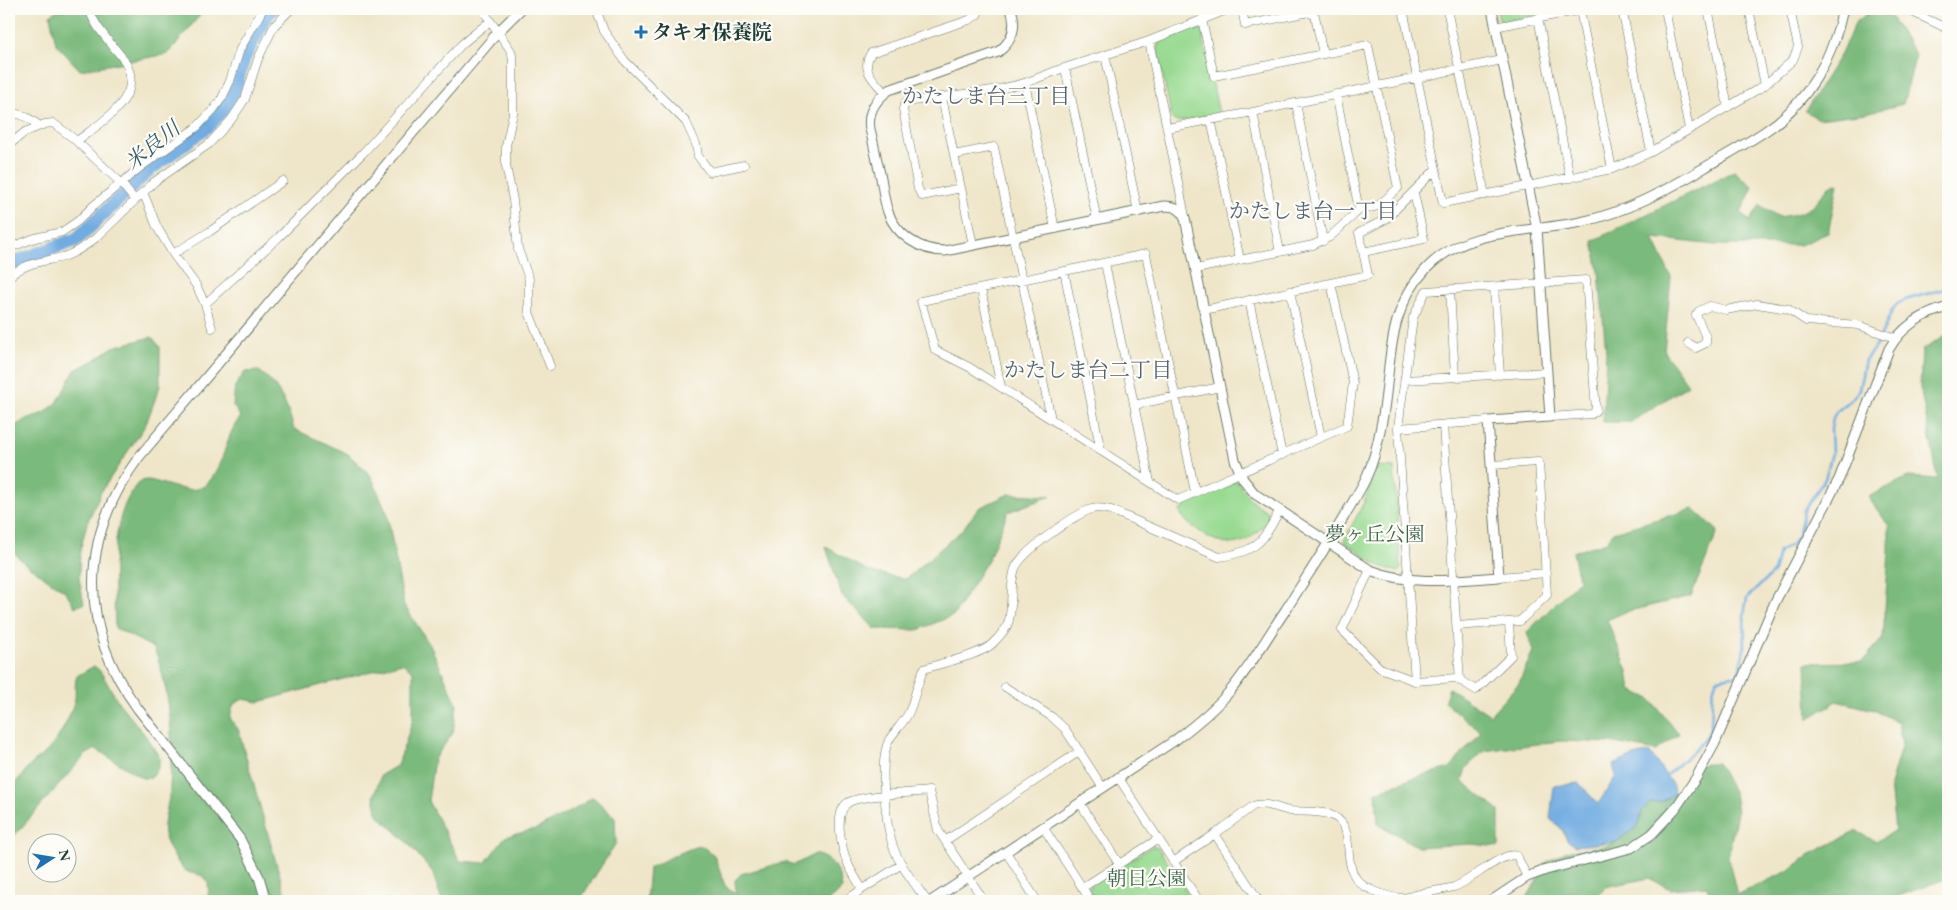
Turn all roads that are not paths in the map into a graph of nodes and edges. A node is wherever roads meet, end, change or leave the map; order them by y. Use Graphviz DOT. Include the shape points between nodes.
graph roads {
  1 [pos="89,9"];
  2 [pos="262,9"];
  3 [pos="291,9"];
  4 [pos="482,9"];
  5 [pos="521,9"];
  6 [pos="596,9"];
  7 [pos="980,9"];
  8 [pos="1011,9"];
  9 [pos="1229,9"];
  10 [pos="1242,9"];
  11 [pos="1404,9"];
  12 [pos="1447,9"];
  13 [pos="1492,9"];
  14 [pos="1583,9"];
  15 [pos="1622,9"];
  16 [pos="1665,9"];
  17 [pos="1708,9"];
  18 [pos="1749,9"];
  19 [pos="1790,9"];
  20 [pos="1843,9"];
  21 [pos="1910,9"];
  22 [pos="1567,11"];
  23 [pos="1538,18"];
  24 [pos="1202,19"];
  25 [pos="490,21"];
  26 [pos="1495,27"];
  27 [pos="1948,27"];
  28 [pos="498,32"];
  29 [pos="1149,42"];
  30 [pos="1323,54"];
  31 [pos="1106,55"];
  32 [pos="1502,60"];
  33 [pos="1065,68"];
  34 [pos="1459,69"];
  35 [pos="1418,77"];
  36 [pos="1025,83"];
  37 [pos="1765,85"];
  38 [pos="1377,86"];
  39 [pos="885,93"];
  40 [pos="1336,94"];
  41 [pos="942,98"];
  42 [pos="1296,103"];
  43 [pos="1728,107"];
  44 [pos="1253,112"];
  45 [pos="9,114"];
  46 [pos="1211,119"];
  47 [pos="40,126"];
  48 [pos="1167,128"];
  49 [pos="1689,129"];
  50 [pos="76,141"];
  51 [pos="9,145"];
  52 [pos="1651,152"];
  53 [pos="954,155"];
  54 [pos="744,165"];
  55 [pos="1436,169"];
  56 [pos="1612,169"];
  57 [pos="1570,178"];
  58 [pos="283,180"];
  59 [pos="122,185"];
  60 [pos="1528,187"];
  61 [pos="961,188"];
  62 [pos="143,192"];
  63 [pos="1414,193"];
  64 [pos="1485,194"];
  65 [pos="133,198"];
  66 [pos="1360,210"];
  67 [pos="1138,212"];
  68 [pos="1185,218"];
  69 [pos="1097,220"];
  70 [pos="1055,229"];
  71 [pos="1537,229"];
  72 [pos="1013,237"];
  73 [pos="1323,241"];
  74 [pos="973,246"];
  75 [pos="9,248"];
  76 [pos="1280,252"];
  77 [pos="1363,252"];
  78 [pos="173,254"];
  79 [pos="1240,260"];
  80 [pos="1105,263"];
  81 [pos="1196,269"];
  82 [pos="1064,272"];
  83 [pos="9,277"];
  84 [pos="1022,280"];
  85 [pos="1331,283"];
  86 [pos="1541,283"];
  87 [pos="1494,286"];
  88 [pos="981,289"];
  89 [pos="1450,290"];
  90 [pos="1290,292"];
  91 [pos="1249,300"];
  92 [pos="205,304"];
  93 [pos="1948,307"];
  94 [pos="1204,310"];
  95 [pos="212,328"];
  96 [pos="1892,337"];
  97 [pos="1688,343"];
  98 [pos="550,366"];
  99 [pos="1547,372"];
  100 [pos="1500,374"];
  101 [pos="1455,377"];
  102 [pos="1405,380"];
  103 [pos="1001,387"];
  104 [pos="1220,387"];
  105 [pos="1175,397"];
  106 [pos="1134,405"];
  107 [pos="1550,417"];
  108 [pos="1051,419"];
  109 [pos="1488,422"];
  110 [pos="1442,425"];
  111 [pos="1398,428"];
  112 [pos="1321,438"];
  113 [pos="1101,451"];
  114 [pos="1282,454"];
  115 [pos="1491,465"];
  116 [pos="1240,473"];
  117 [pos="1150,482"];
  118 [pos="1195,492"];
  119 [pos="1279,511"];
  120 [pos="1328,544"];
  121 [pos="1370,570"];
  122 [pos="1546,573"];
  123 [pos="1499,576"];
  124 [pos="1408,580"];
  125 [pos="1453,580"];
  126 [pos="1509,622"];
  127 [pos="1456,626"];
  128 [pos="1415,681"];
  129 [pos="1460,681"];
  130 [pos="1005,687"];
  131 [pos="1080,751"];
  132 [pos="1118,777"];
  133 [pos="1103,788"];
  134 [pos="884,796"];
  135 [pos="1080,803"];
  136 [pos="1043,827"];
  137 [pos="1215,834"];
  138 [pos="1158,839"];
  139 [pos="944,841"];
  140 [pos="1006,852"];
  141 [pos="1173,862"];
  142 [pos="902,864"];
  143 [pos="1119,864"];
  144 [pos="968,877"];
  145 [pos="1527,877"];
  146 [pos="1082,888"];
  147 [pos="862,889"];
  148 [pos="266,901"];
  149 [pos="844,901"];
  150 [pos="926,901"];
  151 [pos="931,901"];
  152 [pos="984,901"];
  153 [pos="1037,901"];
  154 [pos="1091,901"];
  155 [pos="1199,901"];
  156 [pos="1259,901"];
  157 [pos="1490,901"];
  1 -- 50 [label="street" via="98,27 131,70 131,84 113,113"];
  2 -- 59 [label="street" via="246,36 226,91 214,109 197,127 173,142"];
  3 -- 62 [label="street" via="274,26 258,59 245,99 231,120 209,144 166,172"];
  4 -- 25 [label="street"];
  5 -- 28 [label="street"];
  6 -- 54 [label="street" via="604,31 625,61 686,122 698,156 710,172"];
  7 -- 39 [label="street" via="969,20 872,53 866,65 867,73"];
  8 -- 39 [label="street" via="1013,32 998,52"];
  9 -- 24 [label="street"];
  10 -- 30 [label="street" via="1245,25 1309,12 1315,16"];
  11 -- 35 [label="street"];
  12 -- 34 [label="street"];
  13 -- 26 [label="street"];
  14 -- 22 [label="street"];
  14 -- 56 [label="street"];
  15 -- 52 [label="street"];
  16 -- 49 [label="street"];
  17 -- 43 [label="street"];
  18 -- 37 [label="street"];
  19 -- 37 [label="street" via="1798,47 1793,60"];
  20 -- 71 [label="street" via="1835,39 1818,76 1798,102 1770,128 1640,203 1601,217"];
  21 -- 27 [label="street"];
  22 -- 23 [label="street"];
  23 -- 26 [label="street"];
  23 -- 57 [label="street"];
  24 -- 29 [label="street"];
  24 -- 30 [label="street" via="1214,76"];
  25 -- 28 [label="street"];
  25 -- 92 [label="street" via="462,44 362,154 279,237"];
  26 -- 32 [label="street"];
  28 -- 98 [label="street" via="513,60 513,113 506,146 506,166 518,249 528,279 529,312"];
  28 -- 148 [label="street" via="139,457 115,493 99,536 93,568 93,596 99,631 110,662 138,709 240,839 259,877"];
  29 -- 31 [label="street"];
  29 -- 48 [label="street"];
  30 -- 38 [label="street" via="1368,45"];
  31 -- 33 [label="street"];
  31 -- 67 [label="street"];
  32 -- 34 [label="street"];
  32 -- 60 [label="street"];
  33 -- 36 [label="street"];
  33 -- 69 [label="street"];
  34 -- 35 [label="street"];
  34 -- 64 [label="street"];
  35 -- 38 [label="street"];
  35 -- 55 [label="street"];
  36 -- 41 [label="street"];
  36 -- 70 [label="street"];
  37 -- 43 [label="street"];
  38 -- 40 [label="street"];
  38 -- 66 [label="street" via="1398,188 1378,206"];
  39 -- 74 [label="street" via="872,108 870,125 892,221 909,240 926,248 945,251"];
  40 -- 42 [label="street"];
  40 -- 66 [label="street"];
  41 -- 53 [label="street"];
  41 -- 61 [label="street" via="906,102 903,110 918,189 922,196"];
  42 -- 44 [label="street"];
  42 -- 73 [label="street"];
  43 -- 49 [label="street"];
  44 -- 46 [label="street"];
  44 -- 76 [label="street"];
  45 -- 47 [label="street" via="21,115"];
  46 -- 48 [label="street"];
  46 -- 79 [label="street"];
  47 -- 50 [label="street" via="53,124"];
  47 -- 51 [label="street" via="25,132"];
  48 -- 68 [label="street"];
  49 -- 52 [label="street"];
  50 -- 59 [label="street"];
  52 -- 56 [label="street"];
  53 -- 61 [label="street"];
  53 -- 72 [label="street" via="994,147"];
  55 -- 63 [label="street"];
  55 -- 64 [label="street" via="1443,203"];
  56 -- 57 [label="street"];
  57 -- 60 [label="street"];
  58 -- 78 [label="street"];
  59 -- 65 [label="street"];
  59 -- 75 [label="street" via="62,232"];
  60 -- 64 [label="street"];
  60 -- 71 [label="street"];
  61 -- 74 [label="street"];
  62 -- 65 [label="street"];
  62 -- 78 [label="street"];
  63 -- 77 [label="street" via="1386,219 1359,233"];
  63 -- 77 [label="street" via="1424,238"];
  65 -- 83 [label="street" via="97,237 77,251 30,263"];
  66 -- 73 [label="street"];
  67 -- 68 [label="street" via="1170,206 1180,210"];
  67 -- 69 [label="street"];
  68 -- 81 [label="street"];
  69 -- 70 [label="street"];
  70 -- 72 [label="street"];
  71 -- 86 [label="street"];
  71 -- 120 [label="street" via="1466,241 1443,254 1410,290 1393,331 1381,426 1367,477"];
  72 -- 74 [label="street"];
  72 -- 84 [label="street"];
  73 -- 76 [label="street"];
  76 -- 79 [label="street"];
  77 -- 85 [label="street" via="1368,275"];
  78 -- 92 [label="street" via="196,285"];
  79 -- 81 [label="street"];
  80 -- 82 [label="street"];
  80 -- 105 [label="street" via="1146,254"];
  80 -- 106 [label="street"];
  81 -- 94 [label="street"];
  82 -- 84 [label="street"];
  82 -- 113 [label="street"];
  84 -- 88 [label="street"];
  84 -- 108 [label="street"];
  85 -- 90 [label="street"];
  85 -- 112 [label="street" via="1353,383 1347,426"];
  86 -- 87 [label="street"];
  86 -- 99 [label="street"];
  86 -- 107 [label="street" via="1586,280 1596,410 1592,414"];
  87 -- 89 [label="street"];
  87 -- 100 [label="street"];
  88 -- 103 [label="street"];
  88 -- 103 [label="street" via="921,301 935,350"];
  89 -- 101 [label="street"];
  89 -- 102 [label="street" via="1426,291 1413,318"];
  90 -- 91 [label="street"];
  90 -- 112 [label="street"];
  91 -- 94 [label="street"];
  91 -- 114 [label="street"];
  92 -- 95 [label="street"];
  93 -- 96 [label="street" via="1919,318"];
  94 -- 104 [label="street"];
  96 -- 97 [label="street" via="1858,325 1806,321 1788,308 1757,304 1726,310 1710,306 1699,311 1696,315 1706,344 1696,348"];
  96 -- 145 [label="street" via="1839,479 1775,602 1715,743 1680,802 1652,834 1630,848"];
  99 -- 100 [label="street"];
  99 -- 107 [label="street"];
  100 -- 101 [label="street"];
  101 -- 102 [label="street"];
  102 -- 111 [label="street"];
  103 -- 108 [label="street"];
  104 -- 105 [label="street"];
  104 -- 116 [label="street"];
  105 -- 106 [label="street"];
  105 -- 118 [label="street"];
  106 -- 117 [label="street"];
  107 -- 109 [label="street"];
  108 -- 113 [label="street"];
  109 -- 110 [label="street"];
  109 -- 115 [label="street"];
  110 -- 111 [label="street"];
  110 -- 125 [label="street"];
  111 -- 124 [label="street"];
  112 -- 114 [label="street"];
  113 -- 117 [label="street"];
  114 -- 116 [label="street"];
  115 -- 122 [label="street" via="1539,462"];
  115 -- 123 [label="street"];
  116 -- 118 [label="street"];
  116 -- 119 [label="street" via="1254,494"];
  117 -- 118 [label="street" via="1178,500"];
  119 -- 120 [label="street"];
  119 -- 134 [label="street" via="1269,531 1255,547 1219,557 1112,510 1094,508 1080,513 1037,544 1018,562 1008,626 990,646 924,669 904,722 889,741 884,768"];
  120 -- 121 [label="street"];
  120 -- 132 [label="street" via="1230,690 1193,726"];
  121 -- 124 [label="street"];
  121 -- 128 [label="street" via="1342,630 1380,668"];
  122 -- 123 [label="street"];
  122 -- 126 [label="street" via="1547,595 1520,621"];
  123 -- 125 [label="street"];
  124 -- 125 [label="street"];
  124 -- 128 [label="street"];
  125 -- 127 [label="street"];
  126 -- 127 [label="street"];
  126 -- 129 [label="street" via="1511,656 1476,690"];
  127 -- 129 [label="street"];
  128 -- 129 [label="street" via="1456,678"];
  130 -- 131 [label="street" via="1052,717"];
  131 -- 133 [label="street"];
  131 -- 139 [label="street"];
  132 -- 133 [label="street"];
  132 -- 138 [label="street"];
  133 -- 135 [label="street"];
  134 -- 139 [label="street" via="929,791 938,830"];
  134 -- 142 [label="street" via="891,840"];
  134 -- 147 [label="street" via="850,802 839,818 844,852"];
  135 -- 136 [label="street"];
  135 -- 143 [label="street"];
  136 -- 140 [label="street"];
  136 -- 146 [label="street"];
  137 -- 141 [label="street"];
  137 -- 145 [label="street" via="1256,804 1328,814 1344,827 1356,881 1369,889 1399,898 1454,887 1510,855 1517,856"];
  137 -- 156 [label="street"];
  138 -- 141 [label="street"];
  138 -- 143 [label="street"];
  139 -- 144 [label="street"];
  140 -- 144 [label="street"];
  140 -- 153 [label="street"];
  141 -- 155 [label="street"];
  142 -- 147 [label="street"];
  142 -- 150 [label="street"];
  143 -- 146 [label="street"];
  144 -- 151 [label="street"];
  144 -- 152 [label="street"];
  145 -- 157 [label="street"];
  146 -- 154 [label="street"];
  147 -- 149 [label="street"];
}
